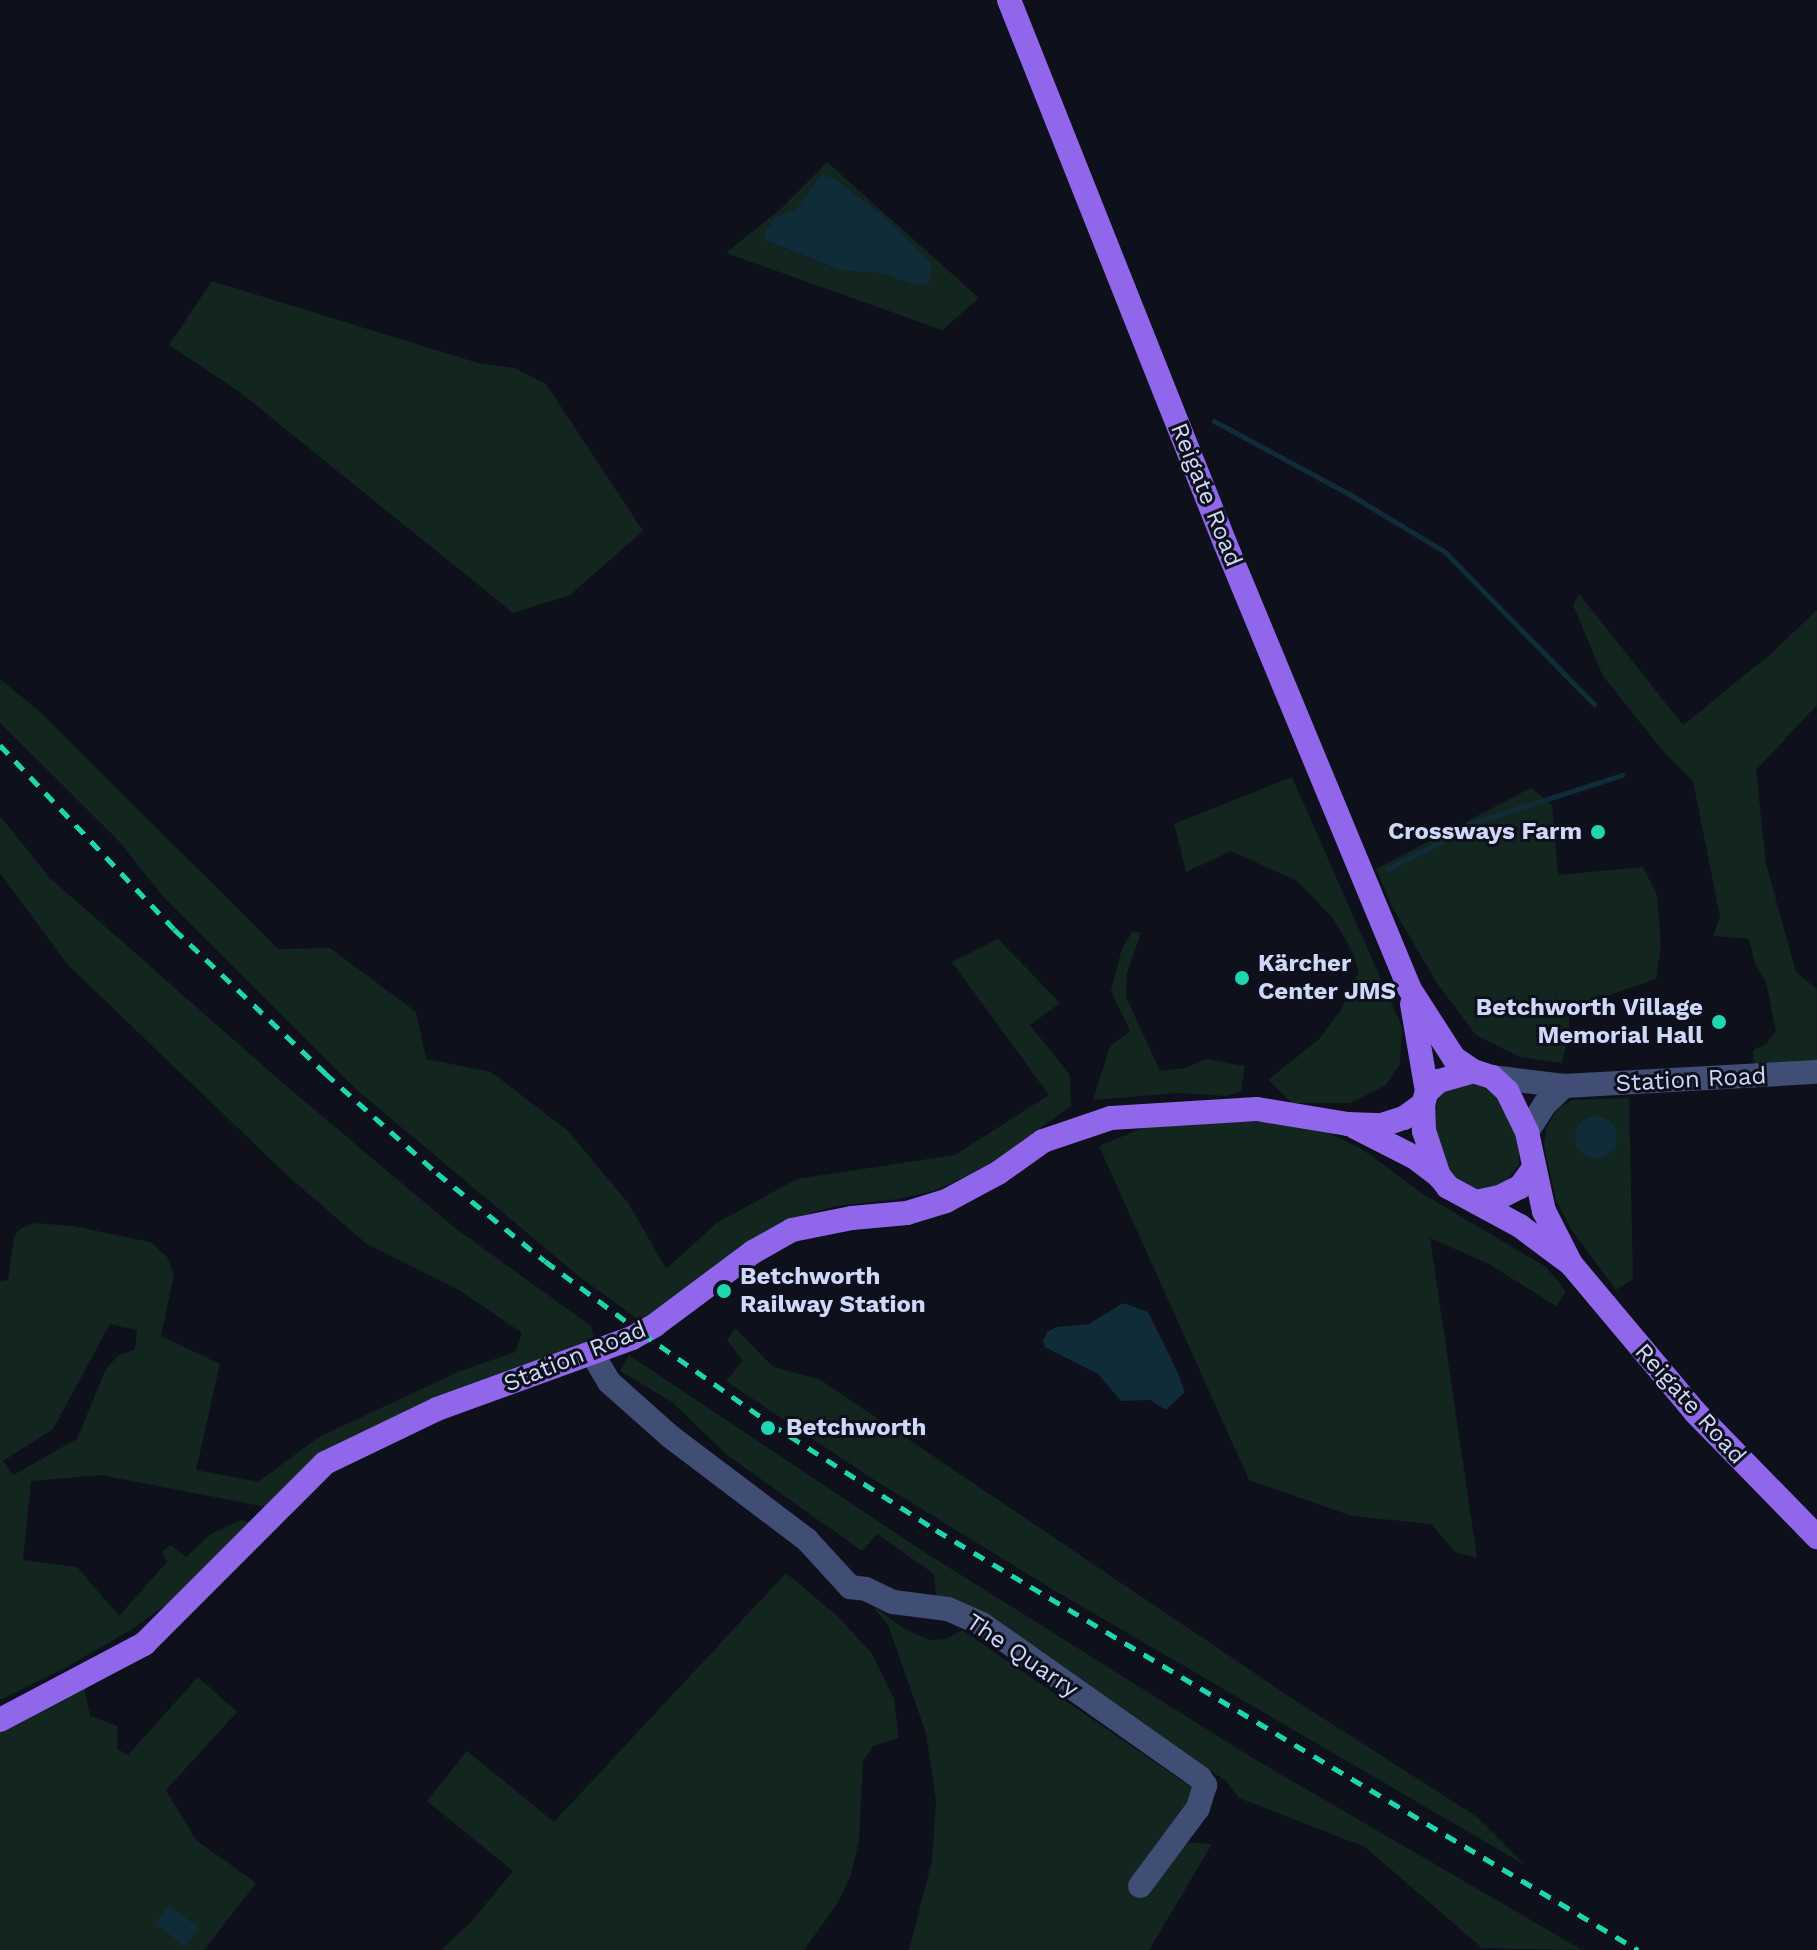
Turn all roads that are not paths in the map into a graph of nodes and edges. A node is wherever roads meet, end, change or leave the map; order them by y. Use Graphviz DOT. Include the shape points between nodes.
graph roads {
  1 [pos="1009,0"];
  2 [pos="1409,988"];
  3 [pos="1817,1072"];
  4 [pos="1482,1074"];
  5 [pos="1564,1086"];
  6 [pos="1425,1098"];
  7 [pos="1348,1124"];
  8 [pos="1527,1132"];
  9 [pos="1533,1169"];
  10 [pos="1439,1176"];
  11 [pos="1476,1202"];
  12 [pos="1571,1264"];
  13 [pos="593,1355"];
  14 [pos="1817,1537"];
  15 [pos="0,1720"];
  16 [pos="1140,1886"];
  1 -- 2 [label="main road, Reigate Road"];
  2 -- 4 [label="main road, Reigate Road" via="1454,1058"];
  2 -- 6 [label="main road, Reigate Road"];
  3 -- 5 [label="street, Station Road"];
  4 -- 5 [label="street, Station Road"];
  4 -- 6 [label="main road" via="1439,1081"];
  4 -- 8 [label="main road" via="1507,1091"];
  5 -- 8 [label="street"];
  6 -- 7 [label="main road, Station Road" via="1404,1118 1382,1125"];
  6 -- 10 [label="main road" via="1424,1131"];
  7 -- 10 [label="main road, Station Road" via="1414,1157"];
  7 -- 13 [label="main road, Station Road" via="1257,1109 1111,1118 1043,1141 946,1201 907,1213 792,1230 740,1261 655,1325"];
  8 -- 9 [label="main road"];
  9 -- 11 [label="main road" via="1520,1187"];
  9 -- 12 [label="main road, Reigate Road" via="1544,1211"];
  10 -- 11 [label="main road"];
  11 -- 12 [label="main road, Reigate Road"];
  12 -- 14 [label="main road, Reigate Road" via="1695,1412"];
  13 -- 15 [label="main road, Station Road" via="437,1409 325,1463 144,1644"];
  13 -- 16 [label="street, The Quarry" via="609,1382 671,1437 807,1540 850,1587 893,1602 948,1609 982,1624 1200,1778 1205,1785 1198,1808"];
}
